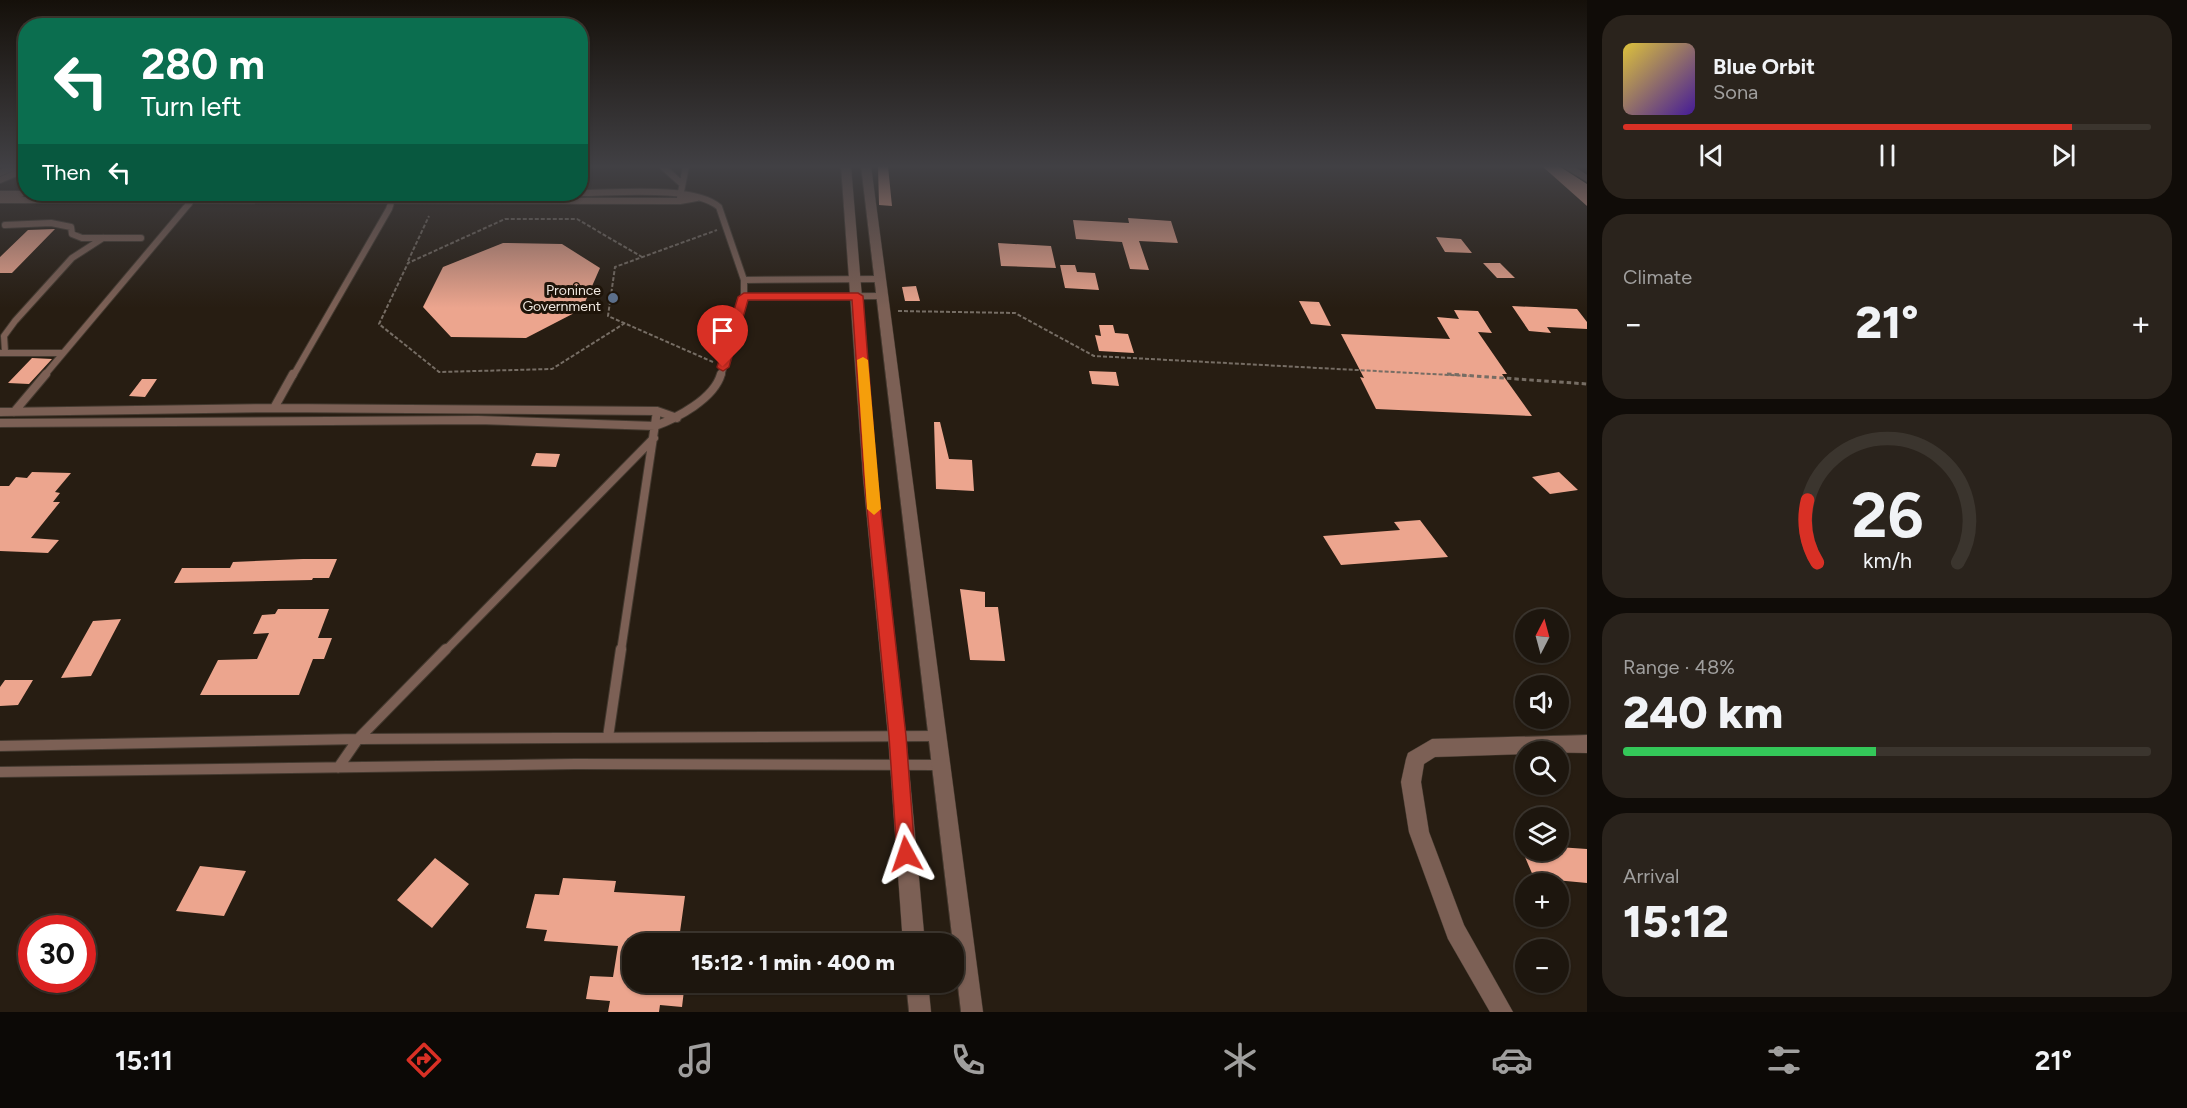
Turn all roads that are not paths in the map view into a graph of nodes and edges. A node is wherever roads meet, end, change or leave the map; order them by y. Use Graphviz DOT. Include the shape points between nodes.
graph roads {
  1 [pos="181,213"];
  2 [pos="387,213"];
  3 [pos="721,213"];
  4 [pos="850,213"];
  5 [pos="872,213"];
  6 [pos="2,226"];
  7 [pos="103,238"];
  8 [pos="141,238"];
  9 [pos="856,279"];
  10 [pos="880,279"];
  11 [pos="744,280"];
  12 [pos="858,296"];
  13 [pos="744,297"];
  14 [pos="883,303"];
  15 [pos="3,353"];
  16 [pos="63,353"];
  17 [pos="274,408"];
  18 [pos="657,411"];
  19 [pos="0,412"];
  20 [pos="14,412"];
  21 [pos="677,418"];
  22 [pos="0,423"];
  23 [pos="656,426"];
  24 [pos="654,438"];
  25 [pos="897,736"];
  26 [pos="937,736"];
  27 [pos="608,737"];
  28 [pos="358,738"];
  29 [pos="1587,744"];
  30 [pos="0,746"];
  31 [pos="899,765"];
  32 [pos="941,765"];
  33 [pos="338,768"];
  34 [pos="0,772"];
  35 [pos="913,933"];
  36 [pos="918,993"];
  37 [pos="920,1012"];
  38 [pos="972,1012"];
  39 [pos="1502,1012"];
  1 -- 16 [label="lane"];
  2 -- 17 [label="lane"];
  3 -- 11 [label="lane"];
  4 -- 9 [label="street"];
  5 -- 10 [label="street"];
  6 -- 7 [label="lane" via="66,225 75,236"];
  7 -- 8 [label="lane"];
  7 -- 15 [label="lane" via="72,258 15,321 4,336"];
  9 -- 10 [label="lane"];
  9 -- 11 [label="lane"];
  9 -- 12 [label="street"];
  10 -- 14 [label="street"];
  11 -- 13 [label="lane"];
  12 -- 13 [label="lane"];
  12 -- 14 [label="lane"];
  12 -- 25 [label="street" via="870,477"];
  13 -- 21 [label="lane" via="718,381"];
  14 -- 26 [label="street"];
  15 -- 16 [label="lane"];
  16 -- 20 [label="lane"];
  17 -- 18 [label="lane"];
  17 -- 20 [label="lane"];
  18 -- 21 [label="lane"];
  18 -- 23 [label="lane"];
  19 -- 20 [label="lane"];
  21 -- 23 [label="lane"];
  22 -- 23 [label="lane" via="478,420"];
  23 -- 24 [label="lane"];
  24 -- 27 [label="lane"];
  24 -- 28 [label="lane"];
  25 -- 26 [label="lane"];
  25 -- 27 [label="lane"];
  25 -- 31 [label="street"];
  26 -- 32 [label="street"];
  27 -- 28 [label="lane"];
  28 -- 30 [label="lane"];
  28 -- 33 [label="lane"];
  29 -- 39 [label="street" via="1432,748 1415,759 1411,783 1419,832 1456,931"];
  31 -- 32 [label="lane"];
  31 -- 33 [label="lane"];
  31 -- 35 [label="street"];
  32 -- 38 [label="street"];
  33 -- 34 [label="lane"];
  36 -- 37 [label="street"];
}
